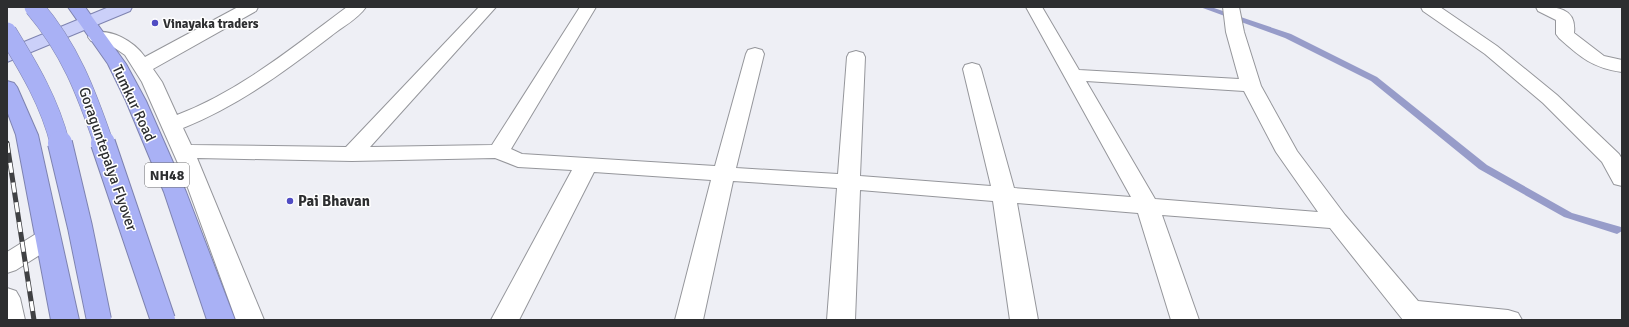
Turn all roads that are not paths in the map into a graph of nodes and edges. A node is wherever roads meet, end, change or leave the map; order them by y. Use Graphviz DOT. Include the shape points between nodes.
graph roads {
  1 [pos="34,7"];
  2 [pos="124,7"];
  3 [pos="250,7"];
  4 [pos="358,7"];
  5 [pos="488,7"];
  6 [pos="588,7"];
  7 [pos="1034,7"];
  8 [pos="1429,7"];
  9 [pos="1544,7"];
  10 [pos="1232,14"];
  11 [pos="88,18"];
  12 [pos="7,32"];
  13 [pos="7,47"];
  14 [pos="755,54"];
  15 [pos="7,56"];
  16 [pos="856,57"];
  17 [pos="1622,66"];
  18 [pos="142,67"];
  19 [pos="972,69"];
  20 [pos="1074,75"];
  21 [pos="1251,86"];
  22 [pos="7,87"];
  23 [pos="171,125"];
  24 [pos="183,151"];
  25 [pos="499,151"];
  26 [pos="352,154"];
  27 [pos="586,165"];
  28 [pos="724,173"];
  29 [pos="1622,179"];
  30 [pos="849,182"];
  31 [pos="1004,194"];
  32 [pos="1147,205"];
  33 [pos="1337,221"];
  34 [pos="48,238"];
  35 [pos="7,264"];
  36 [pos="7,298"];
  37 [pos="1414,315"];
  38 [pos="11,320"];
  39 [pos="65,320"];
  40 [pos="99,320"];
  41 [pos="163,320"];
  42 [pos="221,320"];
  43 [pos="250,320"];
  44 [pos="505,320"];
  45 [pos="689,320"];
  46 [pos="841,320"];
  47 [pos="1024,320"];
  48 [pos="1185,320"];
  49 [pos="1508,320"];
  1 -- 41 [label="highway, Goraguntepalya Flyover, bridge" via="69,56 86,91"];
  2 -- 11 [label="main road"];
  3 -- 18 [label="street"];
  4 -- 23 [label="street" via="247,88 198,116"];
  5 -- 26 [label="street"];
  6 -- 25 [label="street"];
  7 -- 20 [label="street"];
  8 -- 29 [label="street" via="1491,50 1550,99 1611,159"];
  9 -- 17 [label="street" via="1565,18 1568,23 1565,34 1596,60"];
  10 -- 21 [label="street"];
  11 -- 13 [label="main road"];
  11 -- 15 [label="main road"];
  11 -- 18 [label="street" via="132,51"];
  11 -- 42 [label="highway, Tumkur Road / NH48" via="117,64 136,102 175,192"];
  12 -- 40 [label="highway, bridge" via="35,77 54,124 80,227"];
  14 -- 28 [label="street"];
  16 -- 30 [label="street"];
  18 -- 23 [label="street" via="152,82"];
  19 -- 31 [label="street"];
  20 -- 21 [label="street"];
  20 -- 32 [label="street"];
  21 -- 33 [label="street" via="1287,152"];
  22 -- 34 [label="highway" via="27,135"];
  23 -- 24 [label="street"];
  24 -- 26 [label="street"];
  24 -- 43 [label="street"];
  25 -- 26 [label="street"];
  25 -- 27 [label="street" via="518,160"];
  27 -- 28 [label="street"];
  27 -- 44 [label="street"];
  28 -- 30 [label="street"];
  28 -- 45 [label="street"];
  30 -- 31 [label="street"];
  30 -- 46 [label="street"];
  31 -- 32 [label="street"];
  31 -- 47 [label="street"];
  32 -- 33 [label="street"];
  32 -- 48 [label="street"];
  33 -- 37 [label="street"];
  34 -- 35 [label="street"];
  34 -- 39 [label="highway"];
  36 -- 38 [label="street"];
  37 -- 49 [label="street"];
}
